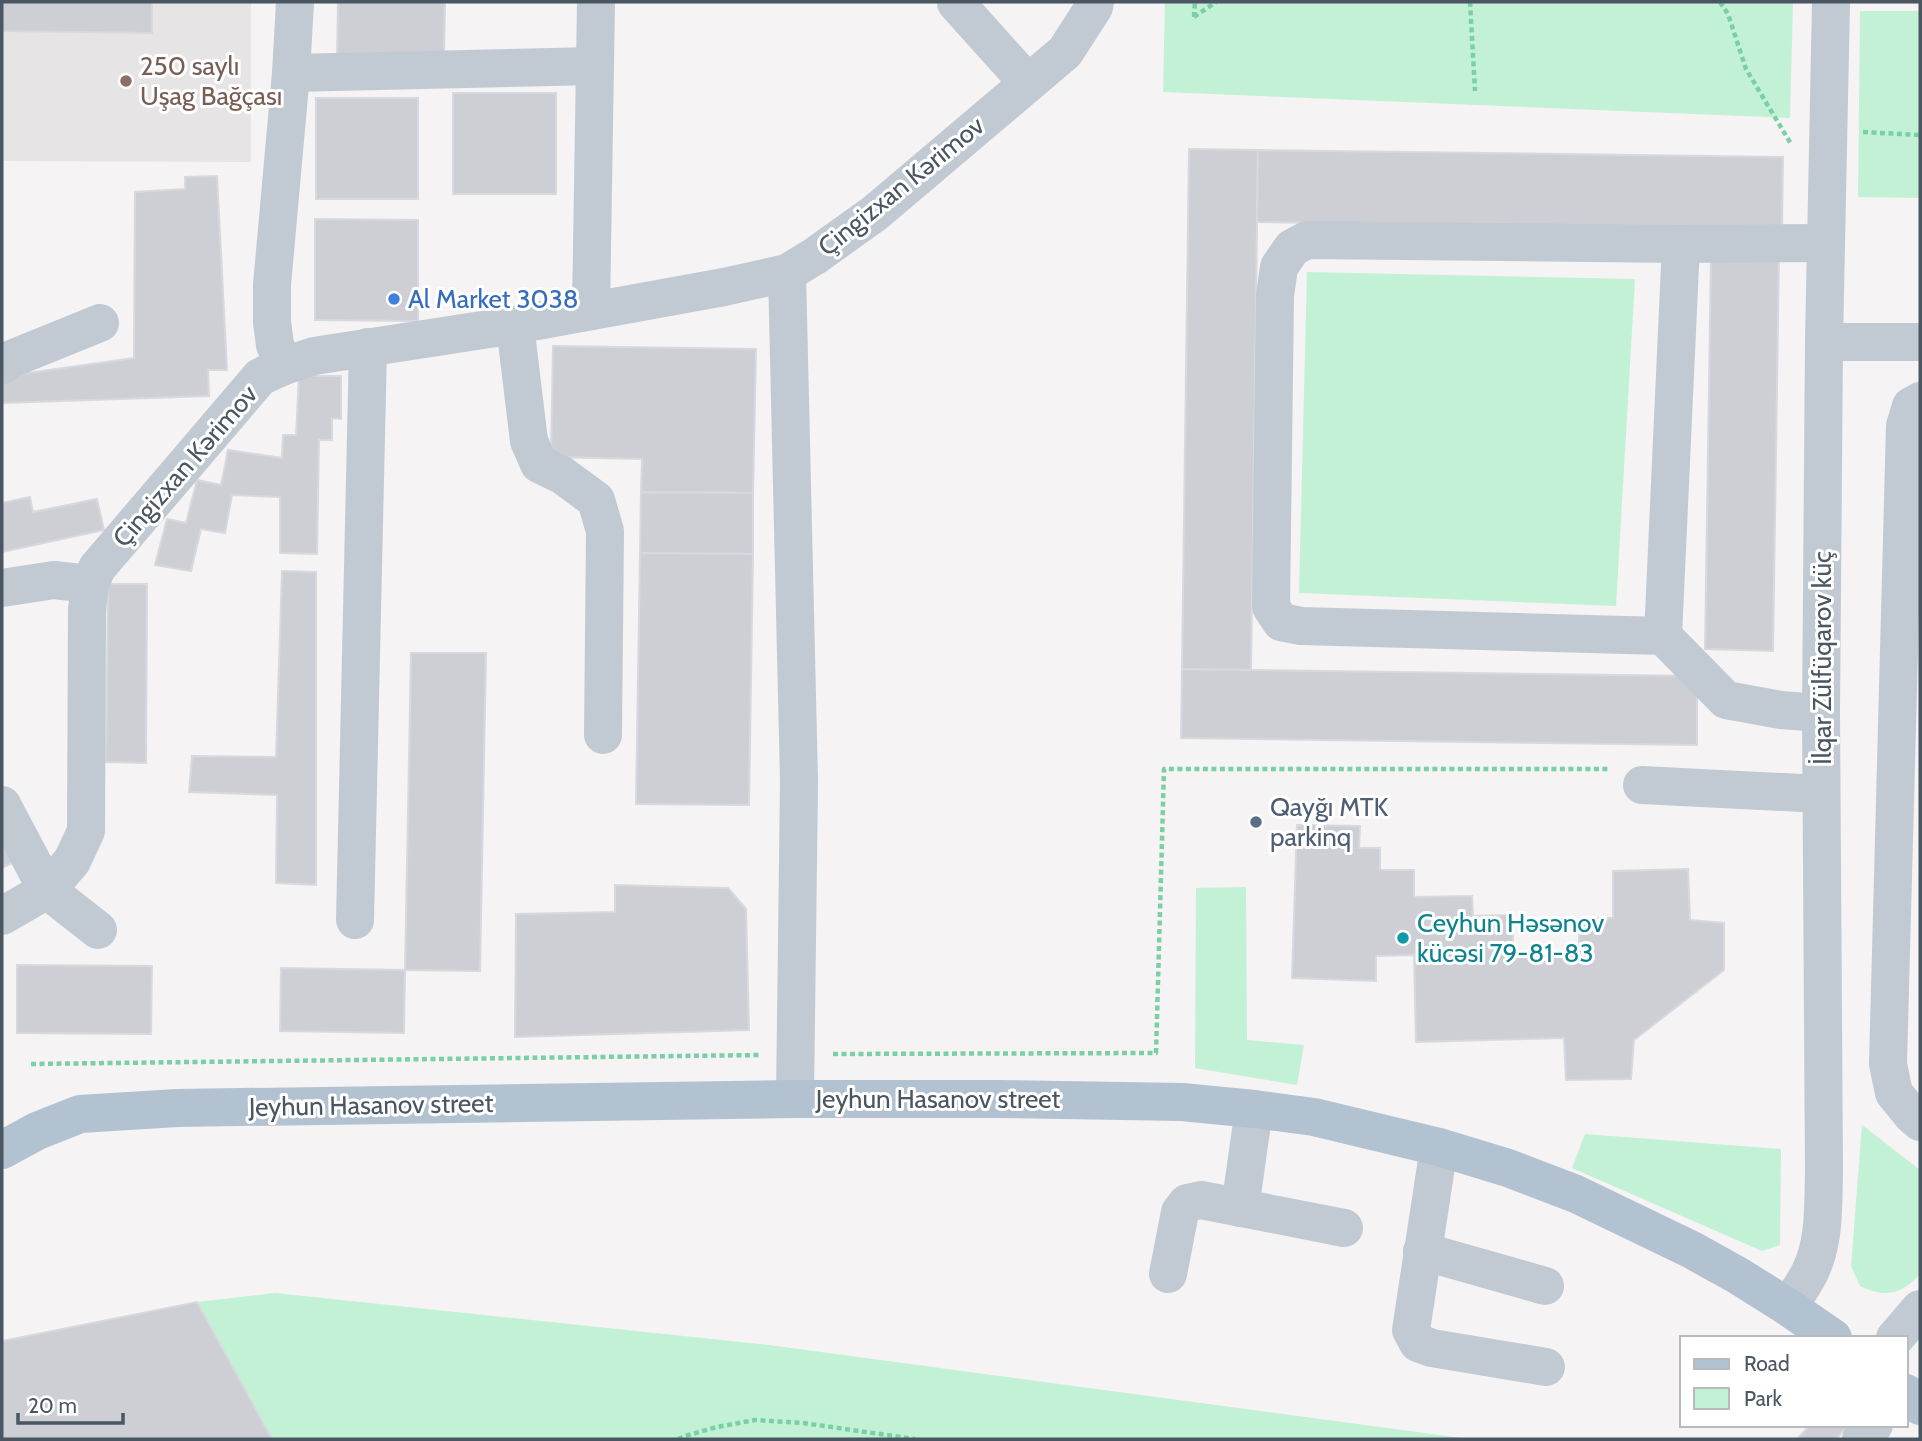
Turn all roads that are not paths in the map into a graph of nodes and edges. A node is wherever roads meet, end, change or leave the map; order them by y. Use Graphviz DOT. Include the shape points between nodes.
graph roads {
  1 [pos="295,2"];
  2 [pos="596,2"];
  3 [pos="1096,2"];
  4 [pos="1830,2"];
  5 [pos="957,3"];
  6 [pos="594,66"];
  7 [pos="291,73"];
  8 [pos="1028,83"];
  9 [pos="1826,243"];
  10 [pos="1681,244"];
  11 [pos="787,273"];
  12 [pos="592,311"];
  13 [pos="100,323"];
  14 [pos="515,325"];
  15 [pos="1824,342"];
  16 [pos="1920,342"];
  17 [pos="369,347"];
  18 [pos="2,365"];
  19 [pos="284,366"];
  20 [pos="1920,401"];
  21 [pos="1911,570"];
  22 [pos="90,584"];
  23 [pos="2,588"];
  24 [pos="1662,636"];
  25 [pos="1821,713"];
  26 [pos="603,735"];
  27 [pos="1628,777"];
  28 [pos="1821,794"];
  29 [pos="2,805"];
  30 [pos="47,890"];
  31 [pos="2,916"];
  32 [pos="355,920"];
  33 [pos="98,930"];
  34 [pos="794,1099"];
  35 [pos="1254,1109"];
  36 [pos="1920,1122"];
  37 [pos="1439,1147"];
  38 [pos="2,1149"];
  39 [pos="1240,1208"];
  40 [pos="1344,1228"];
  41 [pos="1422,1251"];
  42 [pos="1168,1274"];
  43 [pos="1545,1286"];
  44 [pos="1788,1307"];
  45 [pos="1920,1309"];
  46 [pos="1830,1336"];
  47 [pos="1897,1336"];
  48 [pos="1546,1367"];
  1 -- 7 [label="street"];
  2 -- 6 [label="street"];
  3 -- 8 [label="street, Çingizxan Kərimov" via="1065,51"];
  4 -- 9 [label="street, İlqar Zülfüqarov küç"];
  5 -- 8 [label="street"];
  6 -- 7 [label="street"];
  6 -- 12 [label="street"];
  7 -- 19 [label="street" via="272,285 275,345"];
  8 -- 11 [label="street, Çingizxan Kərimov" via="875,213"];
  9 -- 10 [label="street"];
  9 -- 15 [label="street, İlqar Zülfüqarov küç"];
  10 -- 24 [label="street"];
  10 -- 24 [label="street" via="1307,240 1292,248 1279,267 1275,296 1271,607 1281,622"];
  11 -- 12 [label="street, Çingizxan Kərimov"];
  11 -- 34 [label="street" via="799,781"];
  12 -- 14 [label="street, Çingizxan Kərimov"];
  13 -- 18 [label="street"];
  14 -- 17 [label="street, Çingizxan Kərimov"];
  14 -- 26 [label="street" via="529,441 539,464 596,500 605,531"];
  15 -- 16 [label="street"];
  15 -- 25 [label="street, İlqar Zülfüqarov küç"];
  17 -- 19 [label="street, Çingizxan Kərimov"];
  17 -- 32 [label="street"];
  19 -- 22 [label="street, Çingizxan Kərimov" via="260,377 97,568"];
  20 -- 21 [label="street" via="1911,406 1905,426"];
  21 -- 36 [label="street" via="1888,1064 1894,1093"];
  22 -- 23 [label="street" via="54,580"];
  22 -- 30 [label="street, Çingizxan Kərimov" via="86,831 72,861"];
  24 -- 25 [label="street" via="1726,700"];
  25 -- 28 [label="street, İlqar Zülfüqarov küç"];
  27 -- 28 [label="street"];
  28 -- 44 [label="street, İlqar Zülfüqarov küç" via="1822,1225 1809,1275"];
  29 -- 30 [label="street"];
  30 -- 31 [label="street, Çingizxan Kərimov"];
  30 -- 33 [label="street"];
  34 -- 35 [label="main road, Jeyhun Hasanov street" via="1098,1100"];
  34 -- 38 [label="main road, Jeyhun Hasanov street" via="118,1111 80,1114"];
  35 -- 37 [label="main road, Jeyhun Hasanov street"];
  35 -- 39 [label="street"];
  37 -- 41 [label="street"];
  37 -- 44 [label="main road, Jeyhun Hasanov street" via="1576,1194 1692,1250"];
  39 -- 40 [label="street"];
  39 -- 42 [label="street" via="1201,1200 1187,1203 1180,1212"];
  41 -- 43 [label="street"];
  41 -- 48 [label="street" via="1411,1330 1418,1343"];
  44 -- 46 [label="main road, Jeyhun Hasanov street"];
  45 -- 47 [label="street"];
}
